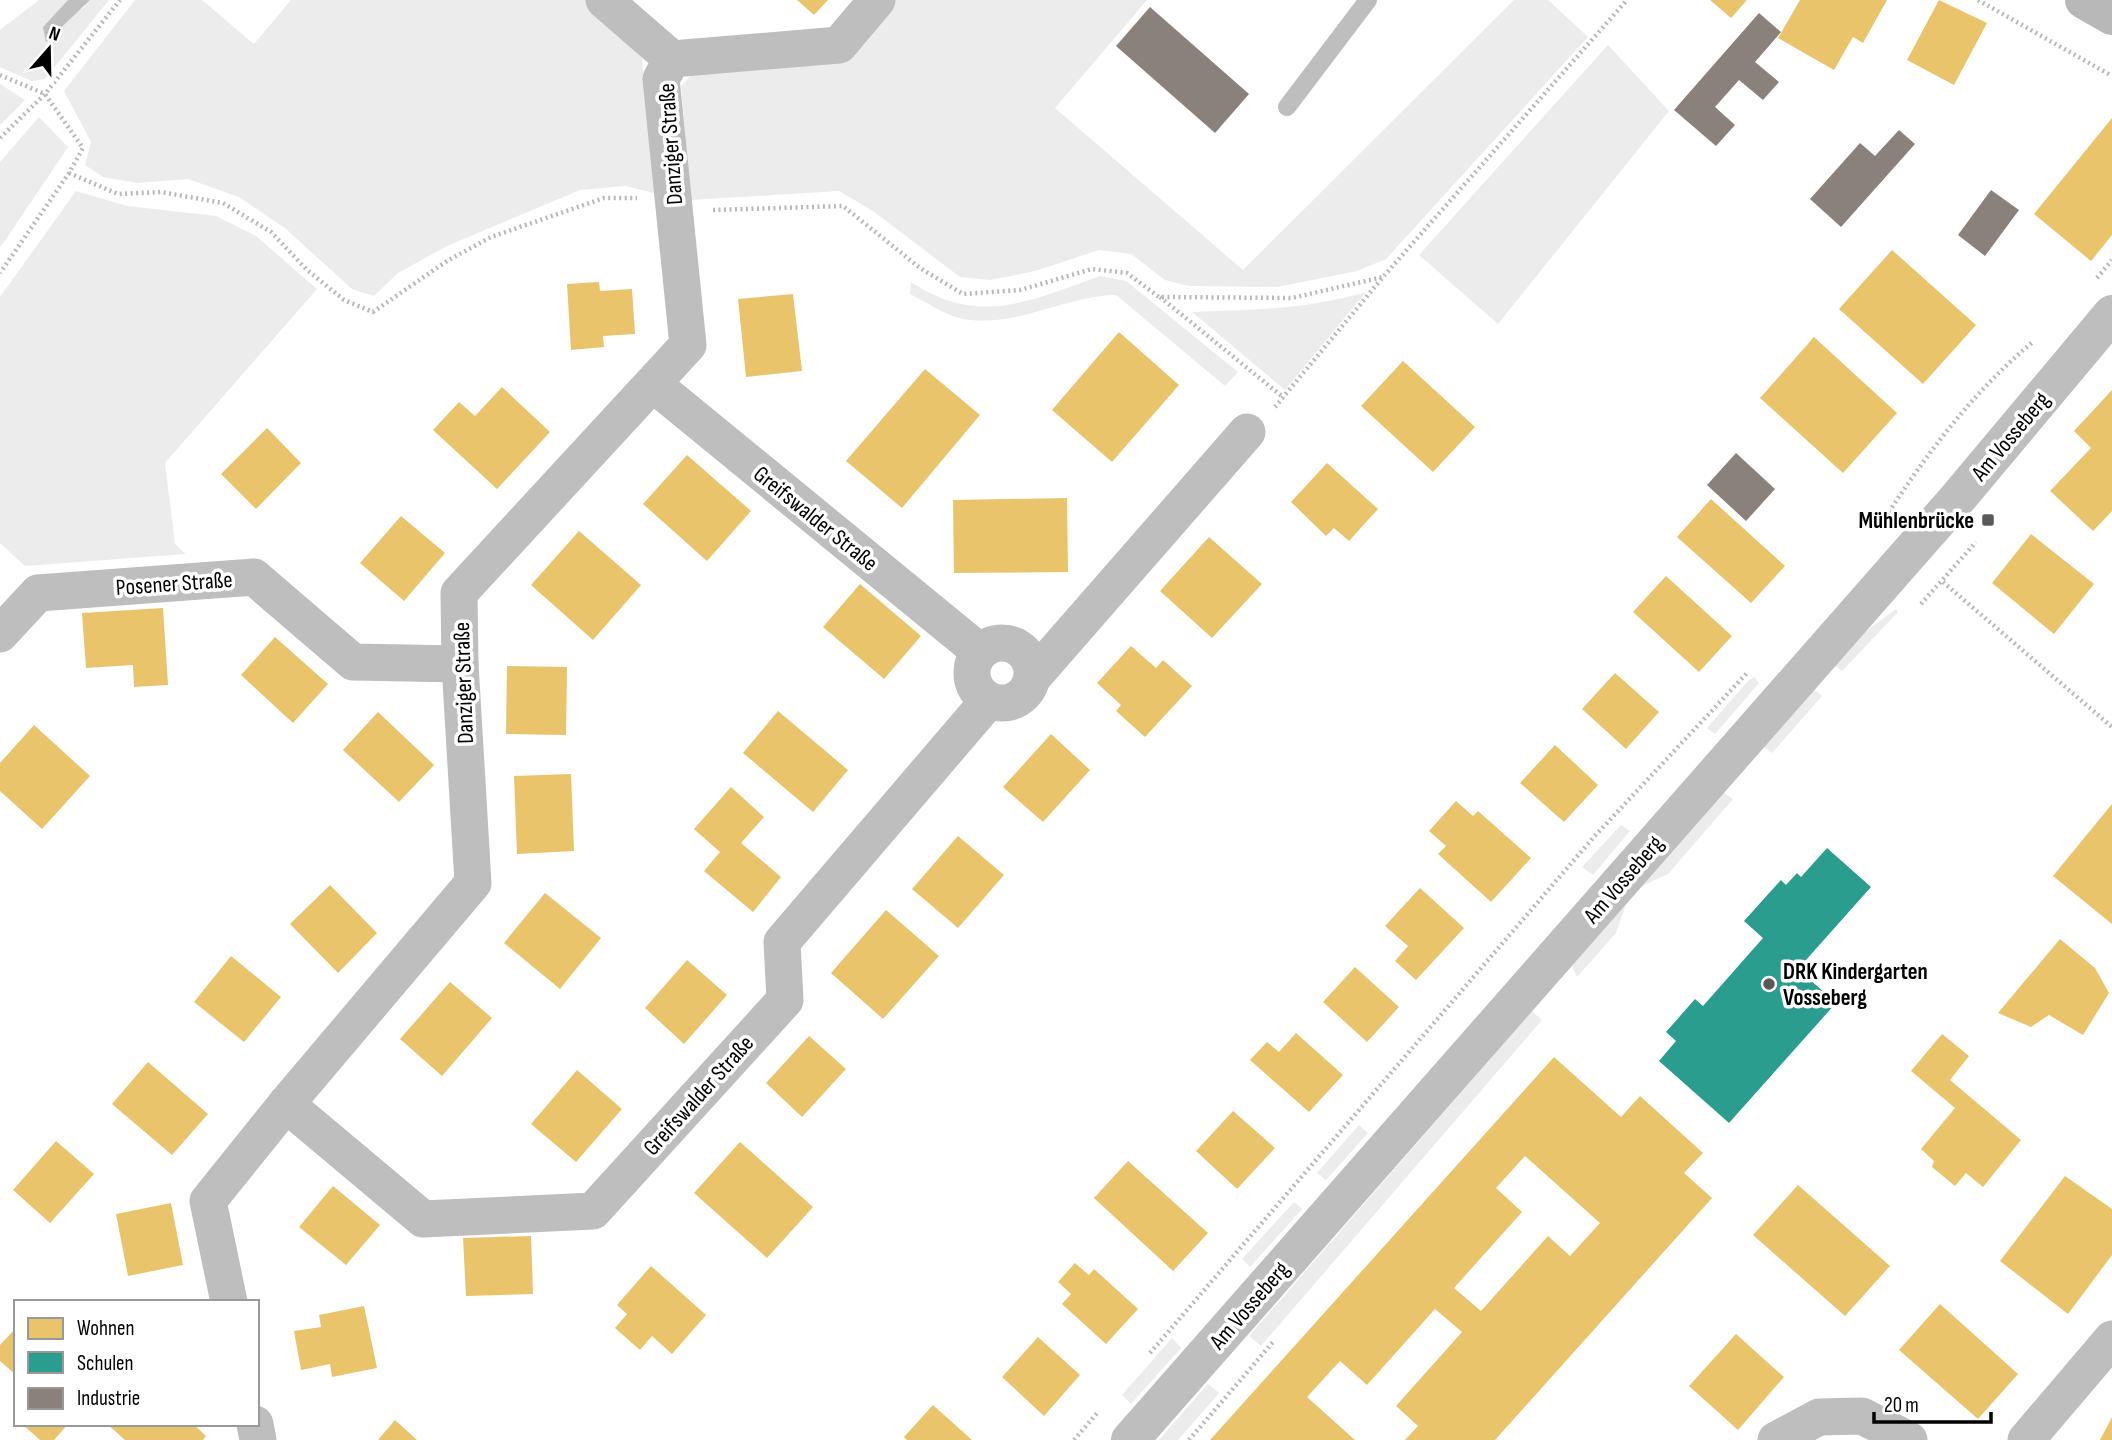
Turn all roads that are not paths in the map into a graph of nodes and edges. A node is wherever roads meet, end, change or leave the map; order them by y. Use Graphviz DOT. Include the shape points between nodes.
graph roads {
  1 [pos="604,0"];
  2 [pos="877,0"];
  3 [pos="1368,0"];
  4 [pos="2084,0"];
  5 [pos="2112,16"];
  6 [pos="672,59"];
  7 [pos="1287,107"];
  8 [pos="2100,301"];
  9 [pos="653,384"];
  10 [pos="1247,432"];
  11 [pos="0,634"];
  12 [pos="979,651"];
  13 [pos="460,664"];
  14 [pos="1033,677"];
  15 [pos="989,700"];
  16 [pos="286,1104"];
  17 [pos="229,1300"];
  18 [pos="2112,1339"];
  19 [pos="1130,1440"];
  20 [pos="1776,1440"];
  21 [pos="1909,1440"];
  22 [pos="2026,1440"];
  1 -- 6 [label="street, Danziger Straße"];
  2 -- 6 [label="street, Danziger Straße" via="839,45"];
  3 -- 7 [label="lane"];
  4 -- 5 [label="main road"];
  6 -- 9 [label="street, Danziger Straße" via="661,79 688,345"];
  8 -- 19 [label="street, Am Vosseberg" via="1901,562"];
  9 -- 12 [label="street, Greifswalder Straße"];
  9 -- 13 [label="street, Danziger Straße" via="459,593"];
  10 -- 14 [label="street"];
  11 -- 13 [label="street, Posener Straße" via="38,593 254,578 353,662"];
  12 -- 14 [label="street" via="992,643 1008,642 1027,655"];
  12 -- 15 [label="street" via="971,673 973,684"];
  13 -- 16 [label="street, Danziger Straße" via="473,883"];
  14 -- 15 [label="street" via="1019,698 1009,703"];
  15 -- 16 [label="street, Greifswalder Straße" via="782,942 785,1000 593,1211 424,1219"];
  16 -- 17 [label="street, Danziger Straße" via="208,1201"];
  18 -- 22 [label="street"];
  20 -- 21 [label="street" via="1819,1417 1862,1416"];
}
